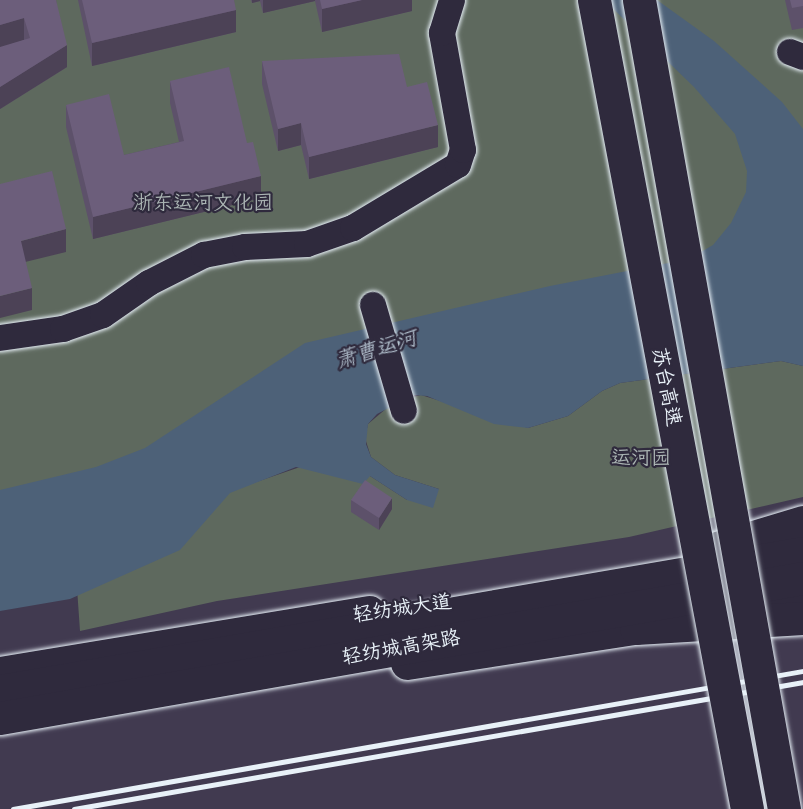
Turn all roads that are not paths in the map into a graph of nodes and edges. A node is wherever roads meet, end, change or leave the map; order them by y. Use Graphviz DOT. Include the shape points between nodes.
graph roads {
  1 [pos="452,0"];
  2 [pos="594,0"];
  3 [pos="639,0"];
  4 [pos="373,305"];
  5 [pos="0,338"];
  6 [pos="404,411"];
  7 [pos="803,522"];
  8 [pos="803,541"];
  9 [pos="803,554"];
  10 [pos="627,576"];
  11 [pos="803,579"];
  12 [pos="803,601"];
  13 [pos="803,618"];
  14 [pos="636,628"];
  15 [pos="0,673"];
  16 [pos="0,691"];
  17 [pos="0,717"];
  18 [pos="0,729"];
  19 [pos="747,809"];
  20 [pos="784,809"];
  1 -- 5 [label="street" via="442,33 463,150 458,165 353,228 307,244 245,247 204,255 149,283 103,315 63,330"];
  2 -- 19 [label="main road, 苏台高速, bridge"];
  3 -- 20 [label="main road, 苏台高速, bridge"];
  4 -- 6 [label="street"];
  7 -- 10 [label="main road"];
  8 -- 10 [label="main road, 轻纺城大道"];
  9 -- 16 [label="main road, 轻纺城高架路, bridge"];
  10 -- 15 [label="main road, 轻纺城大道" via="307,621"];
  11 -- 17 [label="main road, 轻纺城高架路, bridge"];
  12 -- 14 [label="main road"];
  13 -- 14 [label="main road"];
  14 -- 18 [label="main road"];
}
